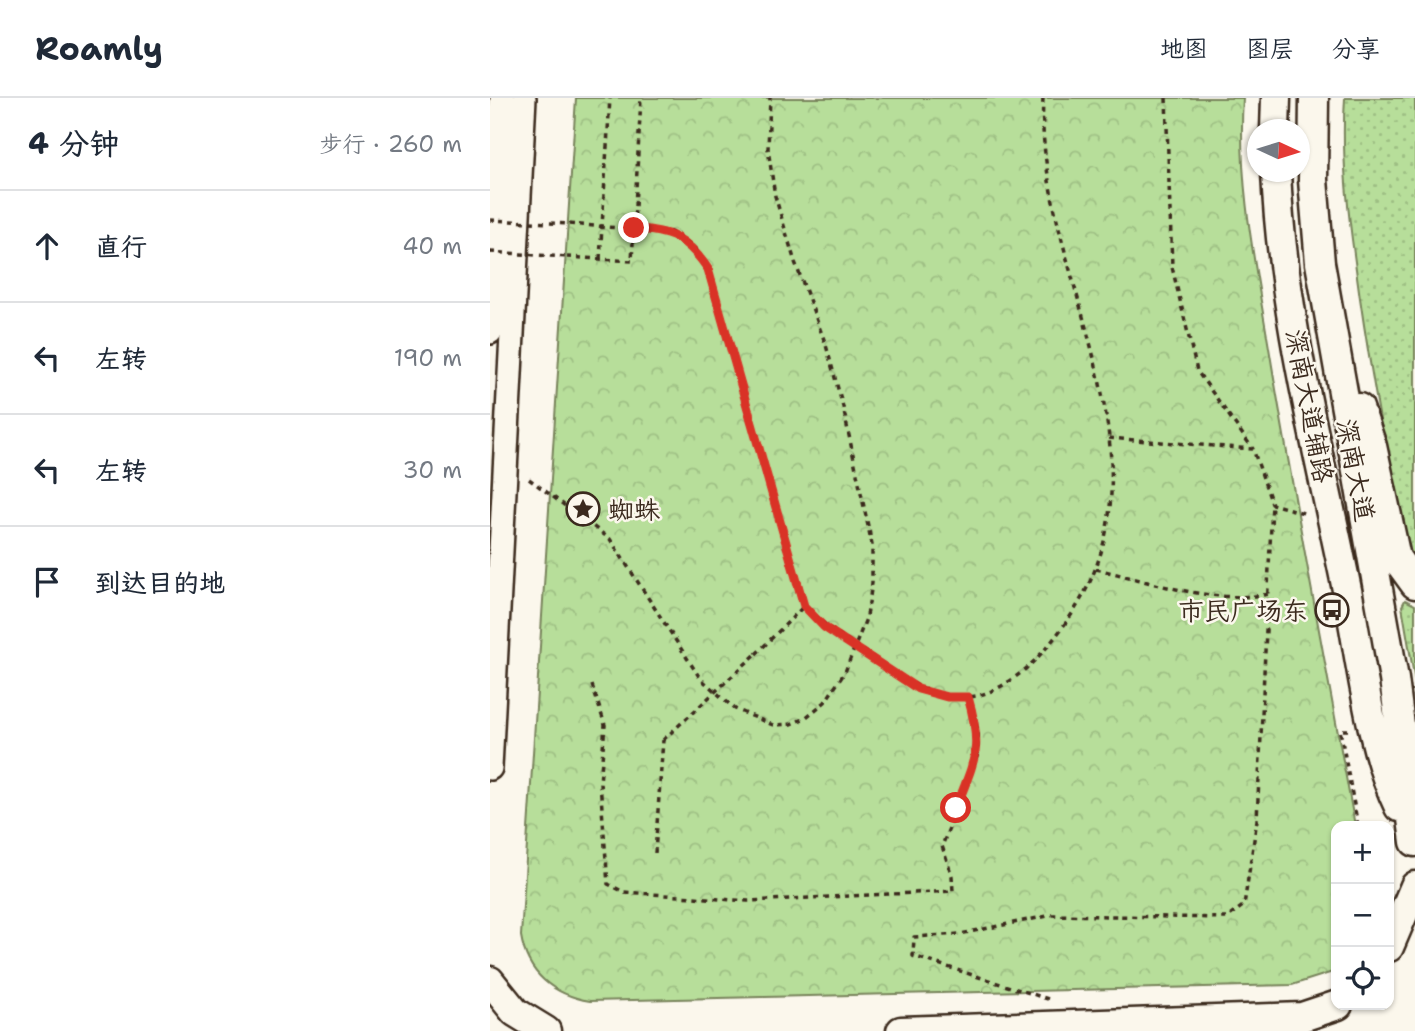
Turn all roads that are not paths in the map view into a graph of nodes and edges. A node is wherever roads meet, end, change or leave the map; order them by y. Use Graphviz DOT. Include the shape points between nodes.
graph roads {
  1 [pos="502,98"];
  2 [pos="524,98"];
  3 [pos="1276,98"];
  4 [pos="1314,98"];
  5 [pos="1275,119"];
  6 [pos="1277,182"];
  7 [pos="491,306"];
  8 [pos="490,332"];
  9 [pos="1335,358"];
  10 [pos="498,443"];
  11 [pos="1415,584"];
  12 [pos="490,768"];
  13 [pos="1415,841"];
  14 [pos="1415,886"];
  15 [pos="1394,935"];
  16 [pos="490,981"];
  17 [pos="1331,1007"];
  18 [pos="546,1031"];
  19 [pos="901,1031"];
  1 -- 7 [label="street"];
  2 -- 10 [label="street"];
  3 -- 5 [label="main road"];
  4 -- 9 [label="main road, 深南大道" via="1315,222"];
  6 -- 13 [label="main road, 深南大道辅路" via="1301,366 1378,742 1396,802"];
  7 -- 8 [label="street"];
  9 -- 11 [label="main road" via="1372,446 1396,558"];
  9 -- 13 [label="main road, 深南大道" via="1394,679"];
  10 -- 12 [label="street"];
  14 -- 15 [label="main road"];
  16 -- 18 [label="main road" via="514,1012"];
  17 -- 19 [label="main road" via="1301,1017"];
}
